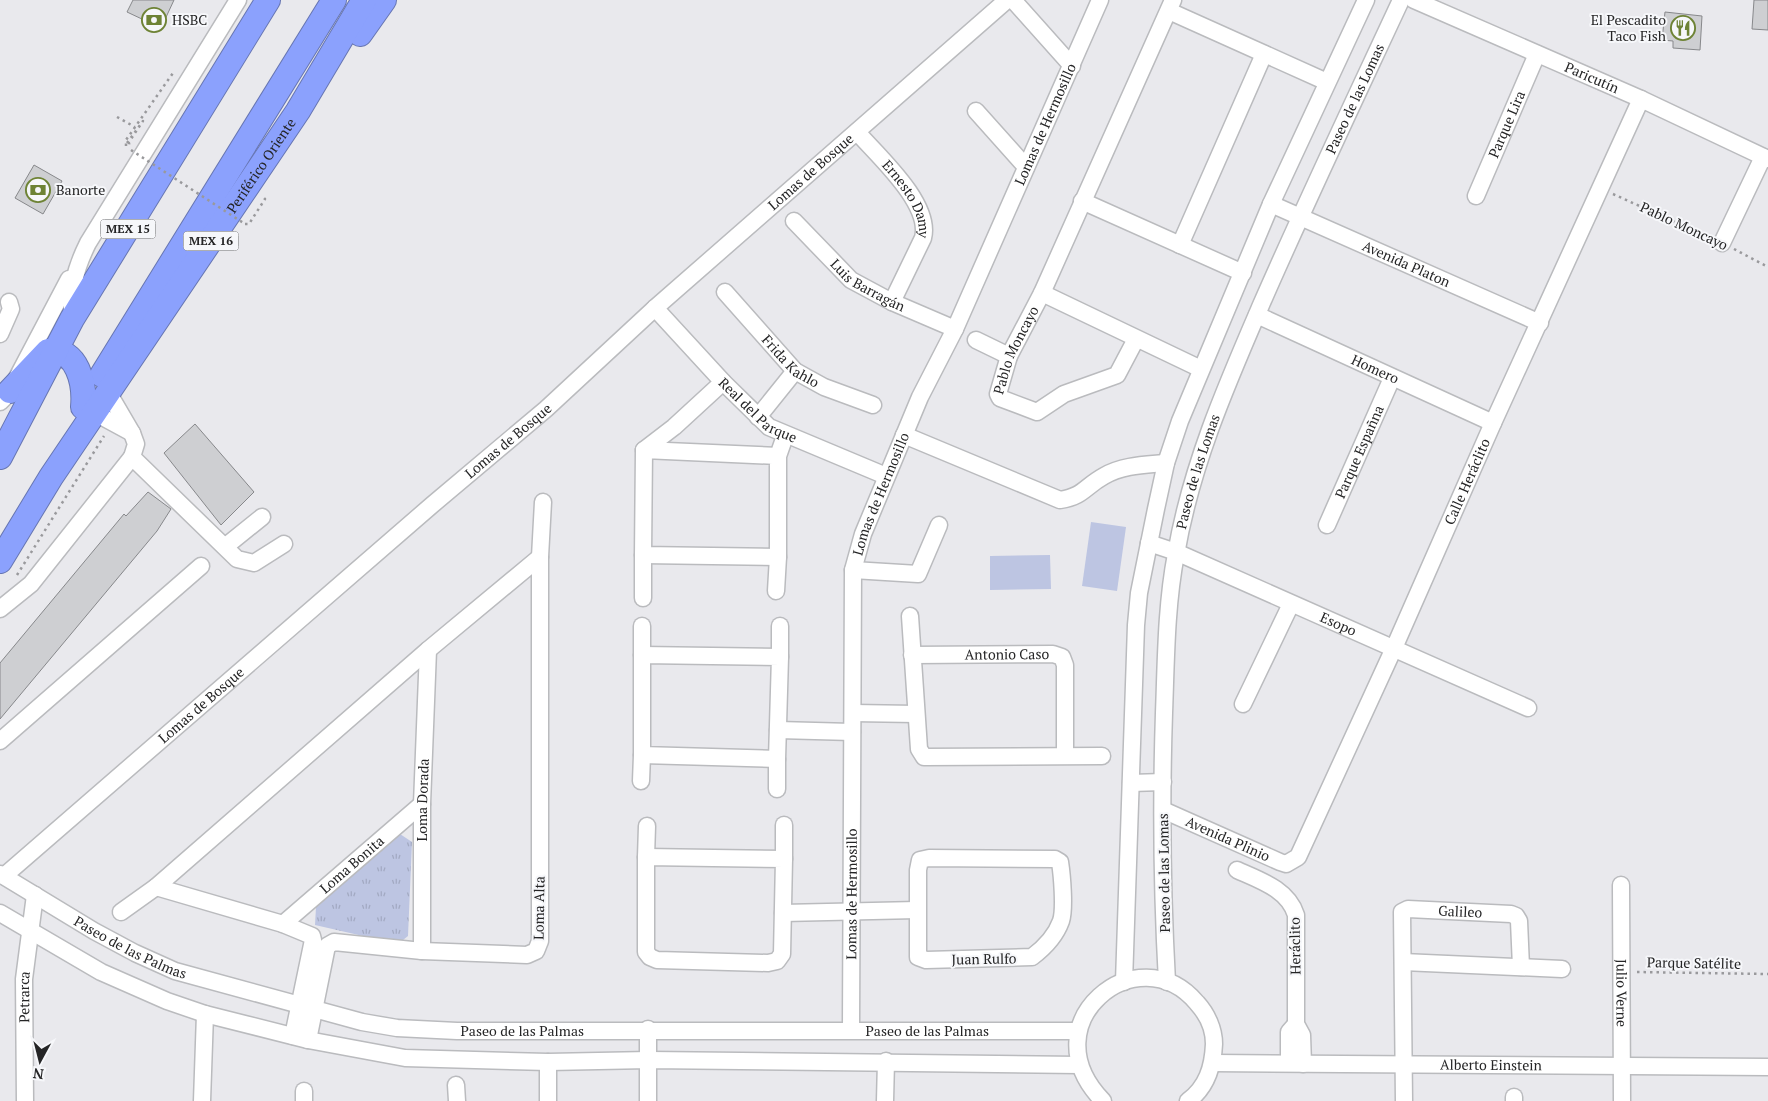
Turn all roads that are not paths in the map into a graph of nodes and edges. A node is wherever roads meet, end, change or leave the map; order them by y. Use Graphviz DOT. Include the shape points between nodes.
graph roads {
  1 [pos="238,0"];
  2 [pos="334,0"];
  3 [pos="364,0"];
  4 [pos="384,0"];
  5 [pos="1007,0"];
  6 [pos="1013,0"];
  7 [pos="1100,0"];
  8 [pos="1366,0"];
  9 [pos="1401,0"];
  10 [pos="1414,0"];
  11 [pos="266,2"];
  12 [pos="1171,5"];
  13 [pos="1264,54"];
  14 [pos="1537,54"];
  15 [pos="1072,66"];
  16 [pos="1327,82"];
  17 [pos="1640,99"];
  18 [pos="298,111"];
  19 [pos="976,111"];
  20 [pos="857,132"];
  21 [pos="1766,158"];
  22 [pos="1026,167"];
  23 [pos="1476,196"];
  24 [pos="1082,201"];
  25 [pos="1271,204"];
  26 [pos="1299,217"];
  27 [pos="794,221"];
  28 [pos="1722,243"];
  29 [pos="1180,244"];
  30 [pos="80,260"];
  31 [pos="1243,273"];
  32 [pos="725,292"];
  33 [pos="1042,293"];
  34 [pos="9,302"];
  35 [pos="892,302"];
  36 [pos="655,308"];
  37 [pos="1257,315"];
  38 [pos="72,319"];
  39 [pos="1540,323"];
  40 [pos="955,328"];
  41 [pos="0,334"];
  42 [pos="1136,339"];
  43 [pos="976,340"];
  44 [pos="54,350"];
  45 [pos="1009,356"];
  46 [pos="1201,369"];
  47 [pos="795,371"];
  48 [pos="1392,378"];
  49 [pos="723,382"];
  50 [pos="108,392"];
  51 [pos="5,396"];
  52 [pos="873,405"];
  53 [pos="89,410"];
  54 [pos="758,417"];
  55 [pos="1493,423"];
  56 [pos="132,433"];
  57 [pos="904,435"];
  58 [pos="785,436"];
  59 [pos="644,450"];
  60 [pos="778,456"];
  61 [pos="0,457"];
  62 [pos="132,457"];
  63 [pos="1166,463"];
  64 [pos="886,476"];
  65 [pos="543,502"];
  66 [pos="262,517"];
  67 [pos="1327,525"];
  68 [pos="939,526"];
  69 [pos="1149,543"];
  70 [pos="284,544"];
  71 [pos="226,546"];
  72 [pos="1176,552"];
  73 [pos="643,555"];
  74 [pos="540,556"];
  75 [pos="778,557"];
  76 [pos="0,561"];
  77 [pos="201,566"];
  78 [pos="853,570"];
  79 [pos="776,591"];
  80 [pos="644,598"];
  81 [pos="1292,604"];
  82 [pos="0,609"];
  83 [pos="910,616"];
  84 [pos="642,626"];
  85 [pos="780,626"];
  86 [pos="1394,648"];
  87 [pos="428,650"];
  88 [pos="642,655"];
  89 [pos="912,655"];
  90 [pos="780,657"];
  91 [pos="1243,704"];
  92 [pos="1528,708"];
  93 [pos="853,713"];
  94 [pos="916,714"];
  95 [pos="778,730"];
  96 [pos="852,732"];
  97 [pos="0,740"];
  98 [pos="642,755"];
  99 [pos="1065,755"];
  100 [pos="1102,756"];
  101 [pos="777,759"];
  102 [pos="641,781"];
  103 [pos="1163,782"];
  104 [pos="1131,783"];
  105 [pos="777,789"];
  106 [pos="422,804"];
  107 [pos="1163,810"];
  108 [pos="784,825"];
  109 [pos="647,826"];
  110 [pos="646,858"];
  111 [pos="784,859"];
  112 [pos="1293,861"];
  113 [pos="1237,870"];
  114 [pos="2,875"];
  115 [pos="1621,885"];
  116 [pos="156,887"];
  117 [pos="35,895"];
  118 [pos="917,910"];
  119 [pos="853,911"];
  120 [pos="121,912"];
  121 [pos="0,913"];
  122 [pos="783,913"];
  123 [pos="282,924"];
  124 [pos="29,930"];
  125 [pos="422,951"];
  126 [pos="1403,962"];
  127 [pos="1521,967"];
  128 [pos="1562,969"];
  129 [pos="1124,982"];
  130 [pos="1167,982"];
  131 [pos="300,1006"];
  132 [pos="316,1010"];
  133 [pos="205,1014"];
  134 [pos="648,1029"];
  135 [pos="851,1029"];
  136 [pos="1078,1031"];
  137 [pos="300,1038"];
  138 [pos="649,1060"];
  139 [pos="886,1061"];
  140 [pos="548,1062"];
  141 [pos="1214,1063"];
  142 [pos="1296,1063"];
  143 [pos="1404,1064"];
  144 [pos="1079,1065"];
  145 [pos="1621,1066"];
  146 [pos="1768,1067"];
  147 [pos="25,1101"];
  148 [pos="202,1101"];
  149 [pos="548,1101"];
  150 [pos="648,1101"];
  151 [pos="885,1101"];
  152 [pos="1103,1101"];
  153 [pos="1188,1101"];
  154 [pos="1404,1101"];
  155 [pos="1622,1101"];
  1 -- 30 [label="street" via="165,115"];
  2 -- 53 [label="highway" via="138,313"];
  3 -- 18 [label="highway, Periférico Oriente / MEX 16"];
  4 -- 18 [label="highway" via="315,96"];
  5 -- 20 [label="street, Lomas de Bosque"];
  6 -- 15 [label="street"];
  7 -- 15 [label="street, Lomas de Hermosillo"];
  8 -- 16 [label="street"];
  9 -- 26 [label="street, Paseo de las Lomas"];
  10 -- 14 [label="street, Paricutín"];
  11 -- 38 [label="highway, MEX 15"];
  12 -- 13 [label="street, Pablo Moncayo"];
  12 -- 24 [label="street, Pablo Moncayo"];
  13 -- 16 [label="street, Pablo Moncayo"];
  13 -- 29 [label="street"];
  14 -- 17 [label="street, Paricutín"];
  14 -- 23 [label="street, Parque Lira"];
  15 -- 22 [label="street, Lomas de Hermosillo"];
  16 -- 25 [label="street"];
  17 -- 21 [label="street, Paricutín"];
  17 -- 39 [label="street, Calle Heráclito"];
  18 -- 50 [label="highway, Periférico Oriente / MEX 16"];
  19 -- 22 [label="street"];
  20 -- 35 [label="street, Ernesto Damy" via="910,194 926,228"];
  20 -- 36 [label="street, Lomas de Bosque"];
  21 -- 28 [label="street"];
  22 -- 40 [label="street, Lomas de Hermosillo"];
  24 -- 29 [label="street"];
  24 -- 33 [label="street, Pablo Moncayo"];
  25 -- 26 [label="street, Avenida Platon"];
  25 -- 31 [label="street"];
  26 -- 37 [label="street, Paseo de las Lomas"];
  26 -- 39 [label="street, Avenida Platon"];
  27 -- 35 [label="street, Luis Barragán" via="851,280"];
  29 -- 31 [label="street"];
  30 -- 38 [label="street" via="71,293"];
  30 -- 51 [label="street"];
  31 -- 46 [label="street"];
  32 -- 47 [label="street, Frida Kahlo"];
  33 -- 42 [label="street"];
  33 -- 45 [label="street, Pablo Moncayo"];
  34 -- 41 [label="street" via="11,309"];
  35 -- 40 [label="street, Luis Barragán"];
  36 -- 49 [label="street, Real del Parque"];
  36 -- 114 [label="street, Lomas de Bosque" via="546,409"];
  37 -- 48 [label="street, Homero"];
  37 -- 72 [label="street, Paseo de las Lomas" via="1207,433"];
  38 -- 44 [label="highway, MEX 15"];
  39 -- 55 [label="street, Calle Heráclito"];
  40 -- 57 [label="street, Lomas de Hermosillo"];
  42 -- 45 [label="street, Pablo Moncayo" via="1116,375 1064,394 1037,412 1000,398 998,394"];
  42 -- 46 [label="street"];
  43 -- 45 [label="street"];
  44 -- 51 [label="highway" via="48,351"];
  44 -- 53 [label="highway" via="72,360 80,372"];
  44 -- 61 [label="highway, MEX 15"];
  46 -- 63 [label="street"];
  47 -- 52 [label="street, Frida Kahlo" via="824,387"];
  47 -- 54 [label="street"];
  48 -- 55 [label="street, Homero"];
  48 -- 67 [label="street, Parque Españna"];
  49 -- 54 [label="street, Real del Parque"];
  49 -- 59 [label="street"];
  50 -- 53 [label="highway, Periférico Oriente / MEX 16"];
  50 -- 56 [label="street"];
  53 -- 56 [label="street"];
  53 -- 76 [label="highway, Periférico Oriente / MEX 16"];
  54 -- 58 [label="street, Real del Parque"];
  55 -- 86 [label="street, Calle Heráclito"];
  56 -- 62 [label="street" via="136,444"];
  57 -- 63 [label="street" via="1060,500 1076,497 1104,476 1124,467"];
  57 -- 64 [label="street, Lomas de Hermosillo"];
  58 -- 60 [label="street"];
  58 -- 64 [label="street, Real del Parque"];
  59 -- 60 [label="street"];
  59 -- 73 [label="street"];
  60 -- 75 [label="street"];
  62 -- 71 [label="street"];
  62 -- 82 [label="street" via="32,584"];
  63 -- 69 [label="street"];
  64 -- 78 [label="street, Lomas de Hermosillo"];
  65 -- 74 [label="street, Loma Alta"];
  66 -- 71 [label="street"];
  68 -- 78 [label="street" via="918,574"];
  69 -- 72 [label="street, Esopo"];
  69 -- 104 [label="street" via="1136,625"];
  70 -- 71 [label="street" via="254,563 242,562"];
  72 -- 81 [label="street, Esopo"];
  72 -- 103 [label="street, Paseo de las Lomas" via="1168,607"];
  73 -- 75 [label="street"];
  73 -- 80 [label="street"];
  74 -- 87 [label="street"];
  74 -- 125 [label="street, Loma Alta" via="540,942 536,951 527,955"];
  75 -- 79 [label="street"];
  77 -- 97 [label="street"];
  78 -- 93 [label="street, Lomas de Hermosillo"];
  81 -- 86 [label="street, Esopo"];
  81 -- 91 [label="street"];
  83 -- 89 [label="street"];
  84 -- 88 [label="street"];
  85 -- 90 [label="street"];
  86 -- 92 [label="street, Esopo"];
  86 -- 112 [label="street, Calle Heráclito" via="1298,857"];
  87 -- 106 [label="street, Loma Dorada"];
  87 -- 116 [label="street"];
  88 -- 90 [label="street"];
  88 -- 98 [label="street"];
  89 -- 94 [label="street"];
  89 -- 99 [label="street, Antonio Caso" via="1053,654 1062,657 1065,665"];
  90 -- 95 [label="street"];
  93 -- 94 [label="street"];
  93 -- 96 [label="street, Lomas de Hermosillo"];
  94 -- 99 [label="street" via="919,749 924,757"];
  95 -- 96 [label="street"];
  95 -- 101 [label="street"];
  96 -- 119 [label="street, Lomas de Hermosillo"];
  98 -- 101 [label="street"];
  98 -- 102 [label="street"];
  99 -- 100 [label="street"];
  101 -- 105 [label="street"];
  103 -- 104 [label="street"];
  103 -- 107 [label="street, Paseo de las Lomas"];
  104 -- 129 [label="street"];
  106 -- 123 [label="street, Loma Bonita"];
  106 -- 125 [label="street, Loma Dorada"];
  107 -- 112 [label="street, Avenida Plinio" via="1280,862"];
  107 -- 130 [label="street, Paseo de las Lomas"];
  108 -- 111 [label="street"];
  109 -- 110 [label="street"];
  110 -- 111 [label="street"];
  110 -- 122 [label="street" via="646,952 650,958 777,961 782,954"];
  111 -- 122 [label="street"];
  113 -- 142 [label="street, Heráclito" via="1265,883 1292,904 1296,915 1296,1024 1302,1035"];
  114 -- 117 [label="street, Paseo de las Palmas"];
  115 -- 145 [label="street, Julio Verne"];
  116 -- 120 [label="street"];
  116 -- 123 [label="street"];
  117 -- 124 [label="street, Petrarca"];
  117 -- 131 [label="street, Paseo de las Palmas" via="135,953 175,971"];
  118 -- 118 [label="street, Juan Rulfo" via="920,860 1055,859 1060,862 1061,920 1043,948 1032,957 926,960 918,957"];
  118 -- 119 [label="street"];
  119 -- 122 [label="street"];
  119 -- 135 [label="street, Lomas de Hermosillo"];
  121 -- 124 [label="street"];
  123 -- 131 [label="street" via="307,932 313,940"];
  124 -- 133 [label="street" via="136,989"];
  124 -- 147 [label="street, Petrarca" via="24,979"];
  125 -- 132 [label="street, Loma Alta" via="330,943"];
  126 -- 127 [label="street"];
  126 -- 127 [label="street, Galileo" via="1400,919 1402,912 1408,909 1516,916"];
  126 -- 143 [label="street, Galileo"];
  127 -- 128 [label="street"];
  129 -- 130 [label="street" via="1138,978"];
  129 -- 136 [label="street" via="1104,992 1088,1009"];
  130 -- 141 [label="street" via="1190,994 1206,1013 1214,1037"];
  131 -- 132 [label="street, Paseo de las Palmas"];
  131 -- 137 [label="street"];
  132 -- 134 [label="street, Paseo de las Palmas" via="371,1023 429,1030"];
  132 -- 137 [label="street, Loma Alta"];
  133 -- 137 [label="street"];
  133 -- 148 [label="street"];
  134 -- 135 [label="street, Paseo de las Palmas"];
  134 -- 138 [label="street"];
  135 -- 136 [label="street, Paseo de las Palmas"];
  136 -- 144 [label="street"];
  137 -- 140 [label="street" via="405,1058"];
  138 -- 139 [label="street"];
  138 -- 140 [label="street"];
  138 -- 150 [label="street"];
  139 -- 144 [label="street"];
  139 -- 151 [label="street"];
  140 -- 149 [label="street"];
  141 -- 142 [label="street, Alberto Einstein"];
  141 -- 153 [label="street" via="1206,1081"];
  142 -- 143 [label="street, Alberto Einstein"];
  143 -- 145 [label="street, Alberto Einstein"];
  143 -- 154 [label="street, Galileo"];
  144 -- 152 [label="street" via="1088,1086"];
  145 -- 146 [label="street, Alberto Einstein"];
  145 -- 155 [label="street, Julio Verne"];
}
